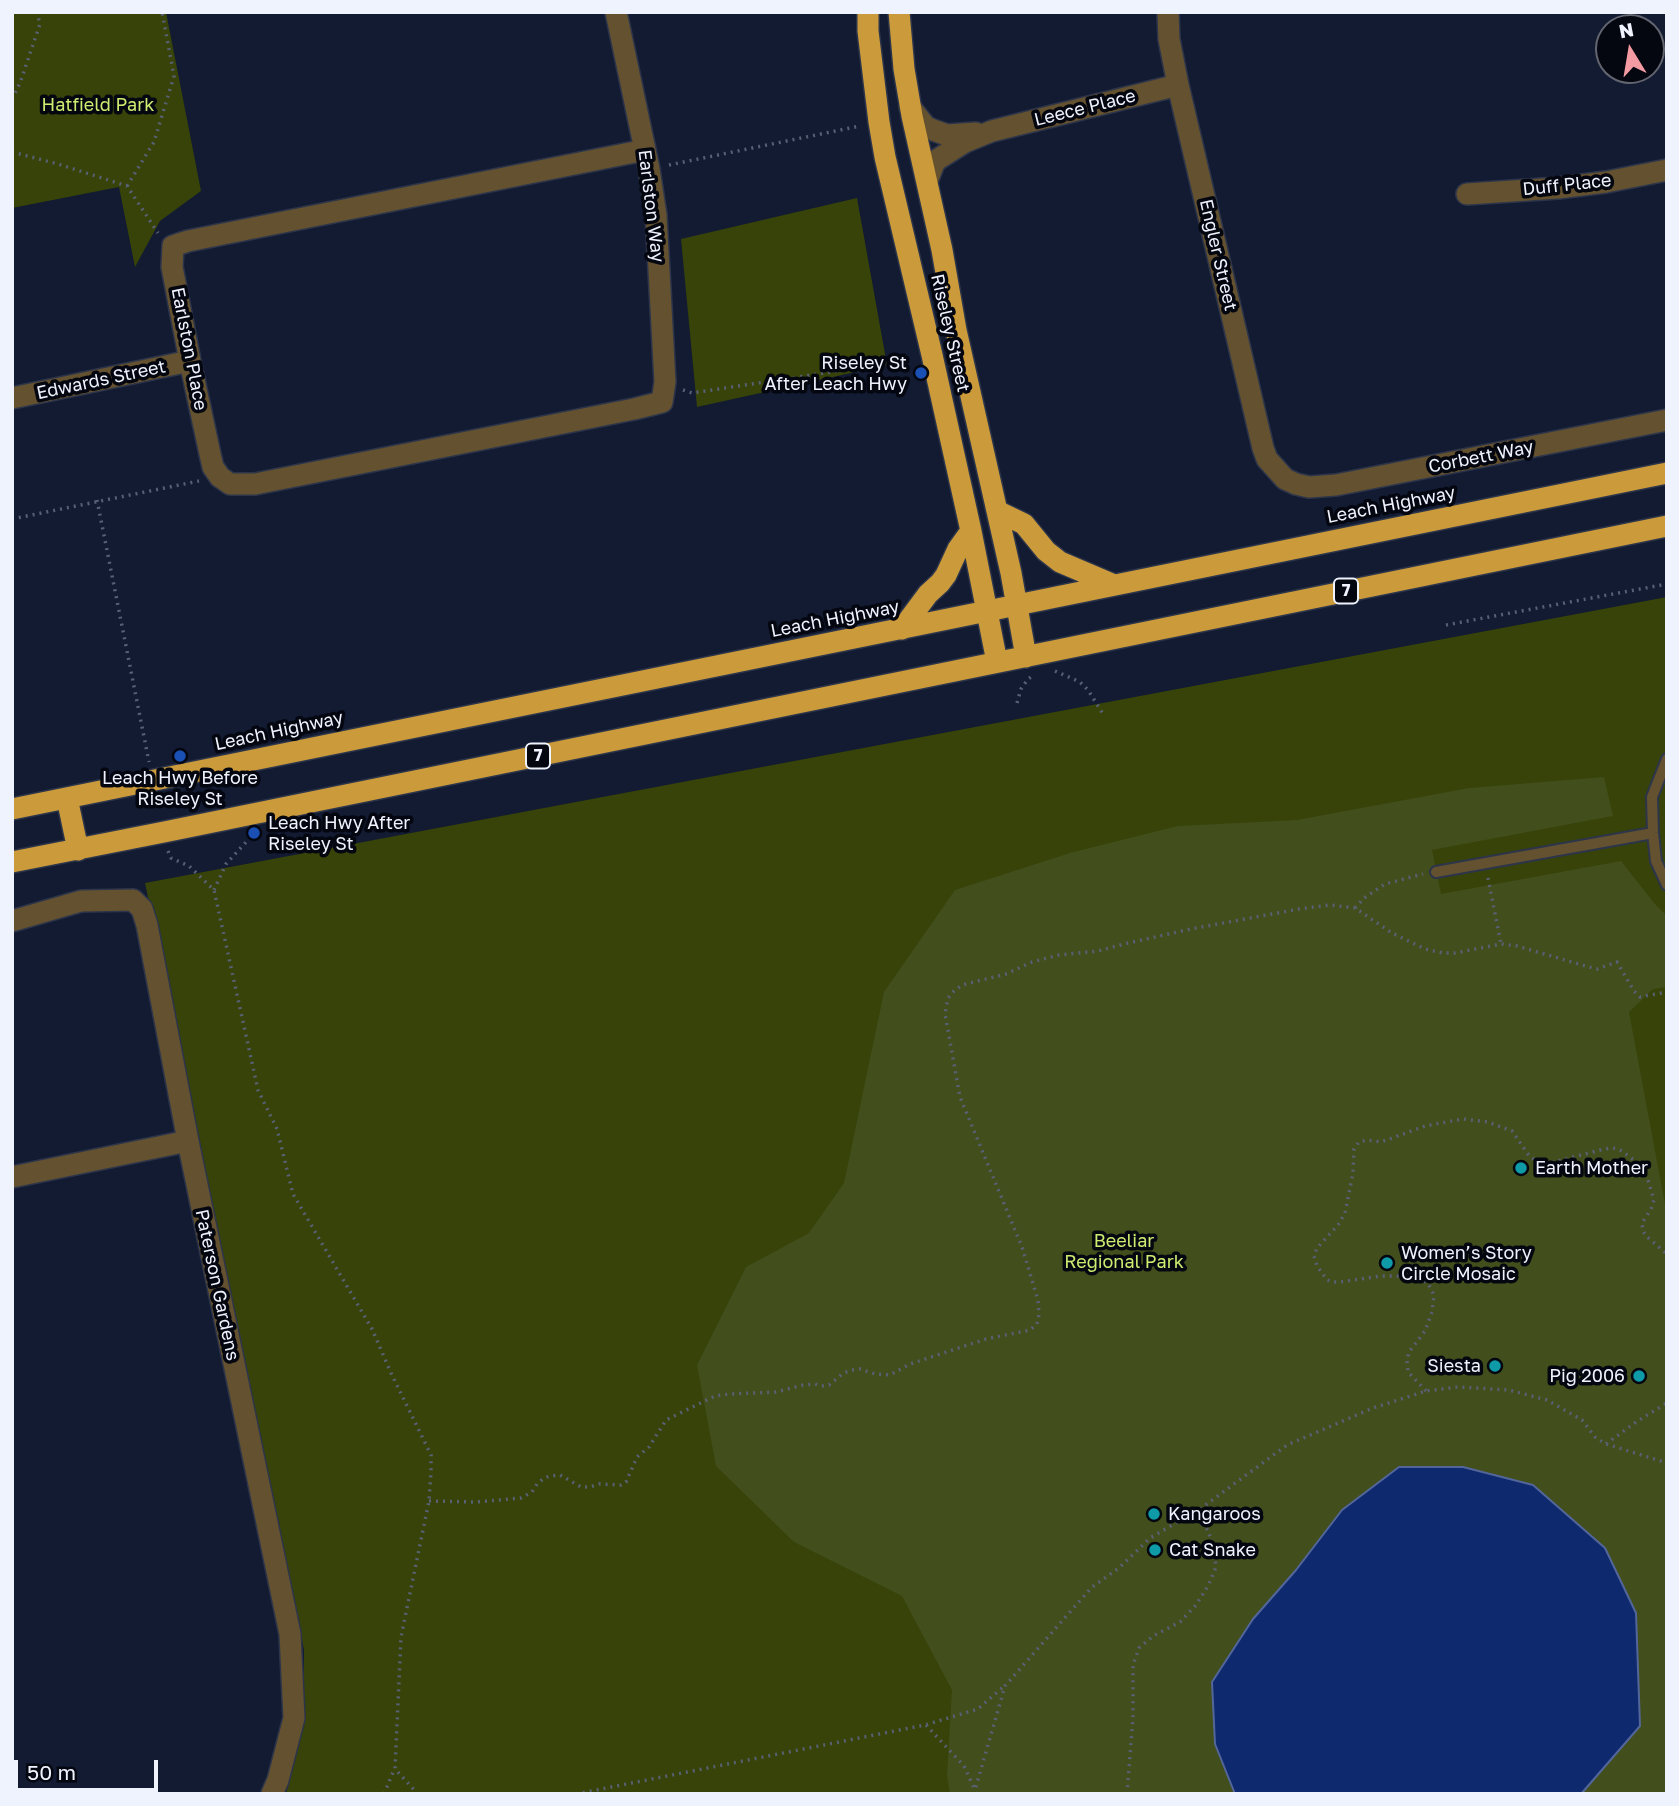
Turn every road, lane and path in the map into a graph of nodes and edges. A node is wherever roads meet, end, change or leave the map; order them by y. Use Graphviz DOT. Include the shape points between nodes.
graph roads {
  1 [pos="37,12"];
  2 [pos="162,12"];
  3 [pos="615,12"];
  4 [pos="868,12"];
  5 [pos="898,12"];
  6 [pos="1168,12"];
  7 [pos="1178,85"];
  8 [pos="12,99"];
  9 [pos="910,107"];
  10 [pos="866,124"];
  11 [pos="992,131"];
  12 [pos="12,152"];
  13 [pos="647,159"];
  14 [pos="1667,170"];
  15 [pos="927,181"];
  16 [pos="127,186"];
  17 [pos="1467,194"];
  18 [pos="172,255"];
  19 [pos="911,360"];
  20 [pos="190,361"];
  21 [pos="663,392"];
  22 [pos="12,398"];
  23 [pos="1667,420"];
  24 [pos="1667,473"];
  25 [pos="220,477"];
  26 [pos="1296,484"];
  27 [pos="97,500"];
  28 [pos="997,511"];
  29 [pos="12,519"];
  30 [pos="1667,526"];
  31 [pos="971,531"];
  32 [pos="1114,584"];
  33 [pos="1667,584"];
  34 [pos="1016,605"];
  35 [pos="987,611"];
  36 [pos="1446,625"];
  37 [pos="902,629"];
  38 [pos="1026,657"];
  39 [pos="997,662"];
  40 [pos="1052,666"];
  41 [pos="1040,674"];
  42 [pos="1017,703"];
  43 [pos="1103,714"];
  44 [pos="1667,759"];
  45 [pos="150,764"];
  46 [pos="67,798"];
  47 [pos="12,809"];
  48 [pos="1653,833"];
  49 [pos="247,841"];
  50 [pos="78,850"];
  51 [pos="171,858"];
  52 [pos="12,862"];
  53 [pos="1485,863"];
  54 [pos="1436,872"];
  55 [pos="1667,885"];
  56 [pos="214,890"];
  57 [pos="1355,908"];
  58 [pos="12,921"];
  59 [pos="1500,944"];
  60 [pos="1667,992"];
  61 [pos="188,1141"];
  62 [pos="12,1177"];
  63 [pos="1667,1254"];
  64 [pos="1426,1391"];
  65 [pos="1667,1403"];
  66 [pos="1606,1444"];
  67 [pos="1667,1463"];
  68 [pos="429,1501"];
  69 [pos="1191,1514"];
  70 [pos="1005,1686"];
  71 [pos="925,1725"];
  72 [pos="395,1769"];
  73 [pos="976,1792"];
  74 [pos="272,1794"];
  75 [pos="384,1794"];
  76 [pos="418,1794"];
  77 [pos="576,1794"];
  78 [pos="1127,1794"];
  1 -- 8 [label="path" via="40,24"];
  2 -- 16 [label="path" via="174,76 154,142"];
  3 -- 13 [label="street, Earlston Way"];
  4 -- 31 [label="highway, Riseley Street" via="885,158"];
  5 -- 9 [label="highway, Riseley Street"];
  6 -- 7 [label="street, Engler Street"];
  7 -- 11 [label="street, Leece Place"];
  7 -- 26 [label="street, Engler Street" via="1263,448 1276,471"];
  9 -- 11 [label="street, Leece Place" via="926,127 947,135"];
  9 -- 15 [label="highway, Riseley Street"];
  10 -- 13 [label="path"];
  11 -- 15 [label="street, Leece Place" via="935,161"];
  12 -- 16 [label="path"];
  13 -- 18 [label="street" via="188,241 173,247"];
  13 -- 21 [label="street, Earlston Way" via="656,215"];
  14 -- 17 [label="street, Duff Place" via="1558,188"];
  15 -- 28 [label="highway, Riseley Street"];
  16 -- 18 [label="path"];
  18 -- 20 [label="street, Earlston Place"];
  19 -- 21 [label="path" via="692,393"];
  20 -- 22 [label="street, Edwards Street"];
  20 -- 25 [label="street, Earlston Place" via="213,467"];
  21 -- 25 [label="street" via="634,409 255,484 230,484"];
  23 -- 26 [label="street, Corbett Way" via="1336,485"];
  24 -- 32 [label="highway, Leach Highway"];
  25 -- 27 [label="path"];
  27 -- 29 [label="path"];
  27 -- 45 [label="path"];
  28 -- 32 [label="highway" via="1024,524 1060,562"];
  28 -- 34 [label="highway, Riseley Street"];
  30 -- 40 [label="highway, 7"];
  31 -- 35 [label="highway, Riseley Street"];
  31 -- 37 [label="highway" via="946,575"];
  32 -- 34 [label="highway, Leach Highway"];
  33 -- 36 [label="path"];
  34 -- 35 [label="highway, Leach Highway"];
  34 -- 38 [label="highway, Riseley Street"];
  35 -- 37 [label="highway, Leach Highway"];
  35 -- 39 [label="highway, Riseley Street"];
  37 -- 46 [label="highway, Leach Highway"];
  38 -- 39 [label="highway, 7"];
  38 -- 40 [label="highway, 7"];
  39 -- 50 [label="highway, 7"];
  40 -- 43 [label="path" via="1080,682"];
  41 -- 42 [label="path" via="1028,679"];
  44 -- 48 [label="lane" via="1652,797"];
  46 -- 47 [label="highway, Leach Highway"];
  46 -- 50 [label="highway"];
  48 -- 53 [label="lane"];
  48 -- 55 [label="lane" via="1656,861"];
  49 -- 56 [label="path" via="226,864"];
  50 -- 52 [label="highway, 7"];
  51 -- 56 [label="path" via="189,866"];
  53 -- 54 [label="lane"];
  53 -- 59 [label="path"];
  54 -- 57 [label="path" via="1385,884"];
  56 -- 68 [label="path" via="258,1090 277,1129 293,1194 372,1329 430,1455"];
  57 -- 59 [label="path" via="1425,949 1455,953"];
  57 -- 68 [label="path" via="1299,909 1059,955 970,982 948,998 945,1014 960,1097 1016,1230 1038,1300 1037,1324 1030,1330 986,1339 910,1364 890,1376 851,1370 829,1385 715,1396 666,1420 621,1485 581,1487 560,1475 544,1478 521,1498"];
  58 -- 61 [label="street, Paterson Gardens" via="80,901 133,900 142,909"];
  59 -- 60 [label="path" via="1597,969 1617,962 1640,997"];
  61 -- 62 [label="street"];
  61 -- 74 [label="street, Paterson Gardens" via="290,1634 294,1718"];
  63 -- 64 [label="path" via="1643,1231 1642,1223 1654,1200 1648,1180 1620,1150 1604,1149 1541,1163 1530,1157 1512,1131 1463,1119 1387,1140 1359,1142 1354,1149 1345,1213 1314,1256 1332,1282 1401,1276 1428,1283 1434,1295 1432,1312 1406,1360 1408,1372"];
  64 -- 66 [label="path" via="1458,1387 1509,1390 1547,1400 1582,1420"];
  64 -- 69 [label="path" via="1287,1445"];
  65 -- 66 [label="path"];
  66 -- 67 [label="path"];
  68 -- 72 [label="path" via="401,1637"];
  69 -- 70 [label="path" via="1150,1538 1091,1588"];
  69 -- 78 [label="path" via="1208,1530 1216,1567 1196,1605 1180,1622 1139,1648 1133,1665"];
  70 -- 71 [label="path" via="978,1709"];
  70 -- 73 [label="path"];
  71 -- 73 [label="path" via="964,1766"];
  71 -- 77 [label="path"];
  72 -- 75 [label="path"];
  72 -- 76 [label="path"];
}
